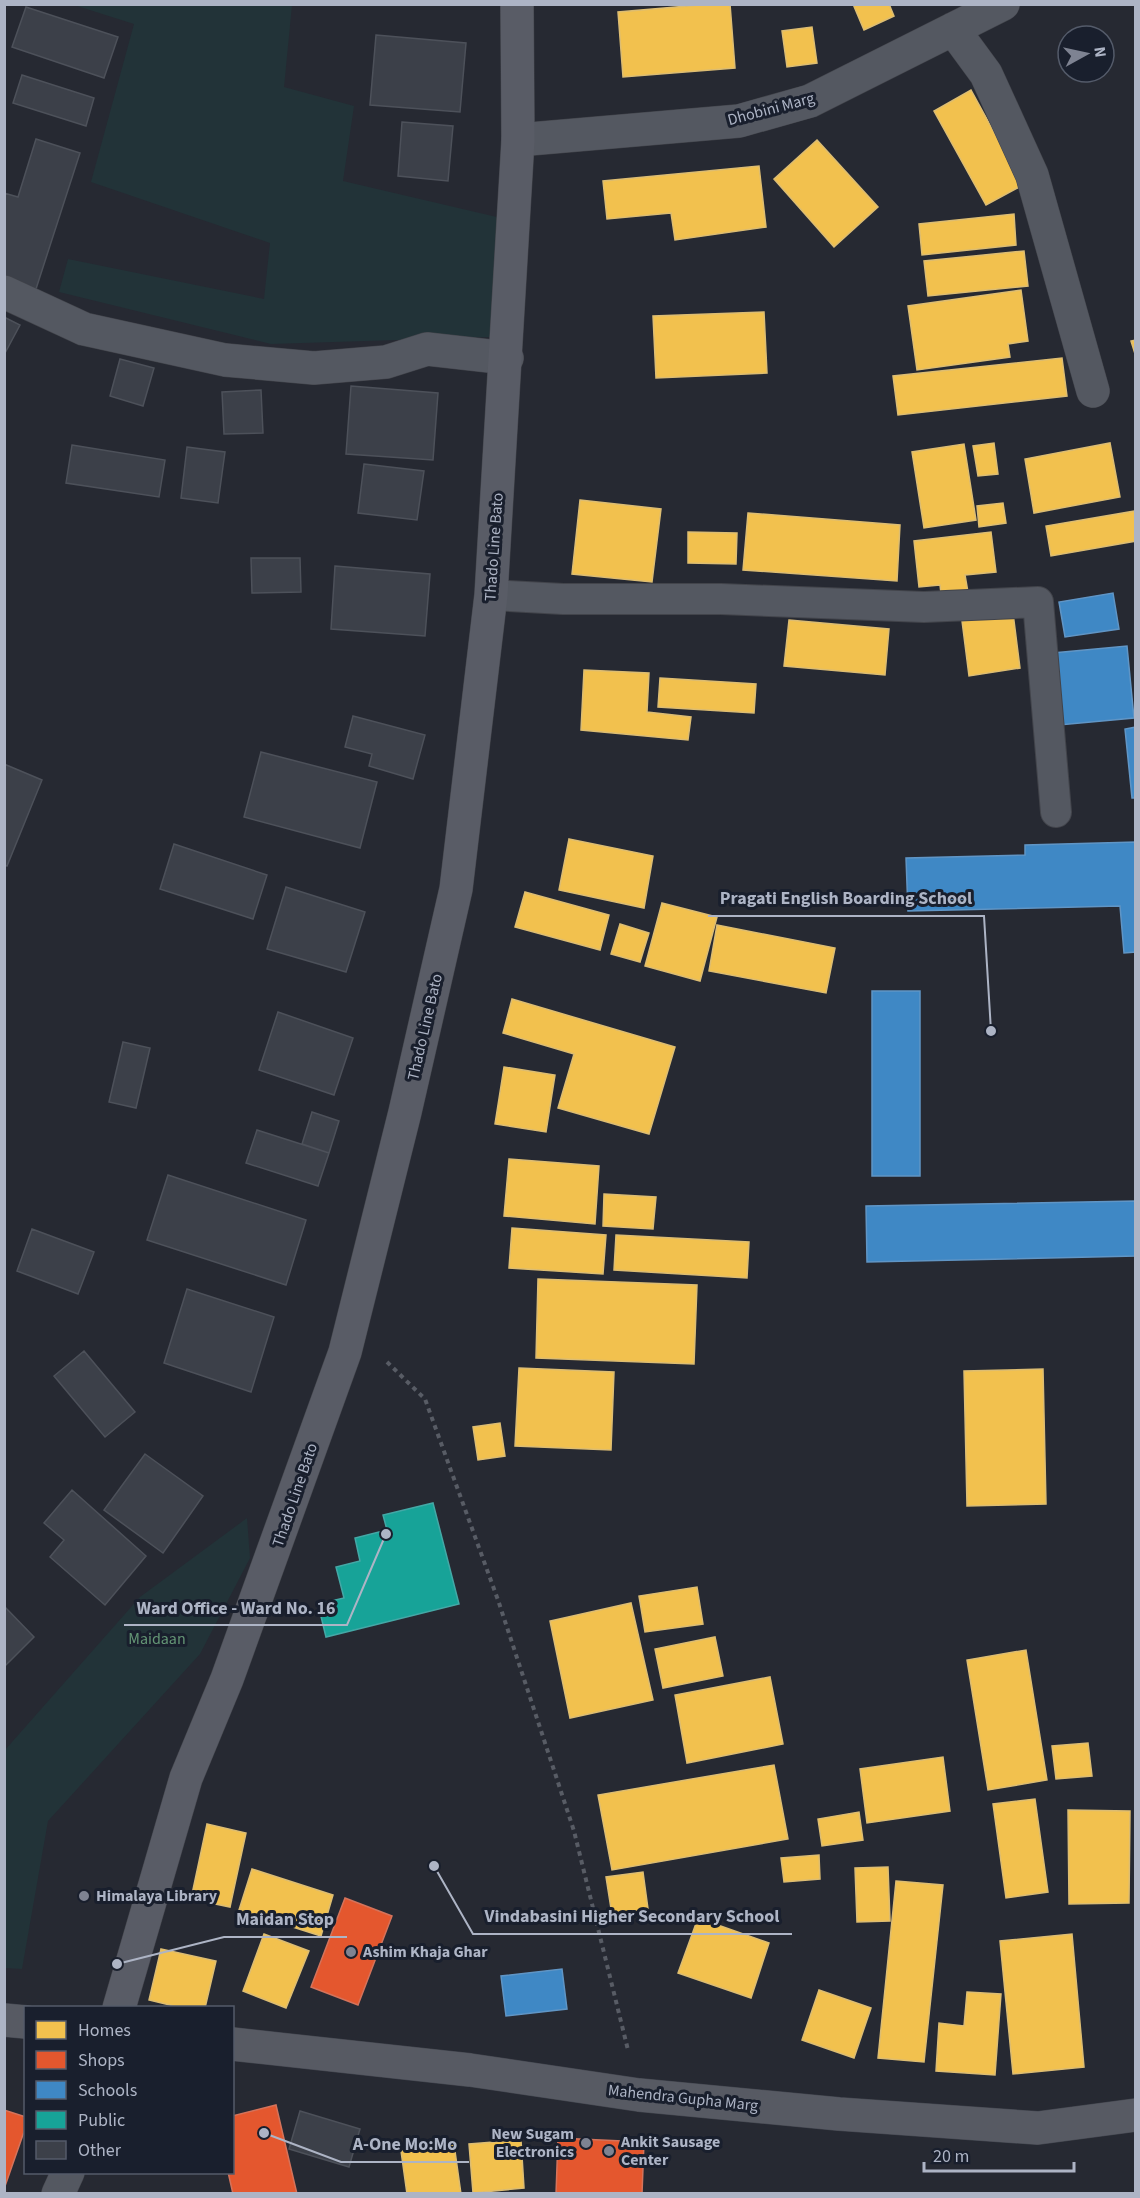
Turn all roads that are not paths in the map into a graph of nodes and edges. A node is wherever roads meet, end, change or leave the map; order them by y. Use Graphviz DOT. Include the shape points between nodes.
graph roads {
  1 [pos="517,4"];
  2 [pos="1003,4"];
  3 [pos="953,29"];
  4 [pos="518,140"];
  5 [pos="4,292"];
  6 [pos="507,358"];
  7 [pos="1093,391"];
  8 [pos="491,595"];
  9 [pos="1056,812"];
  10 [pos="119,2006"];
  11 [pos="4,2020"];
  12 [pos="24,2022"];
  13 [pos="234,2044"];
  14 [pos="1136,2115"];
  15 [pos="67,2174"];
  16 [pos="58,2193"];
  1 -- 4 [label="main road, Thado Line Bato"];
  2 -- 3 [label="street, Dhobini Marg"];
  3 -- 4 [label="street, Dhobini Marg" via="810,101 739,121"];
  3 -- 7 [label="street" via="986,74 1032,175"];
  4 -- 6 [label="main road, Thado Line Bato"];
  5 -- 6 [label="street" via="84,328 225,360 314,368 386,362 427,349"];
  6 -- 8 [label="main road, Thado Line Bato"];
  8 -- 9 [label="lane" via="924,607 1038,602"];
  8 -- 10 [label="main road, Thado Line Bato" via="456,889 345,1352 232,1668 186,1778"];
  11 -- 12 [label="main road"];
  13 -- 14 [label="main road, Mahendra Gupha Marg" via="470,2070 639,2095 839,2114 1038,2128"];
  15 -- 16 [label="street"];
}
